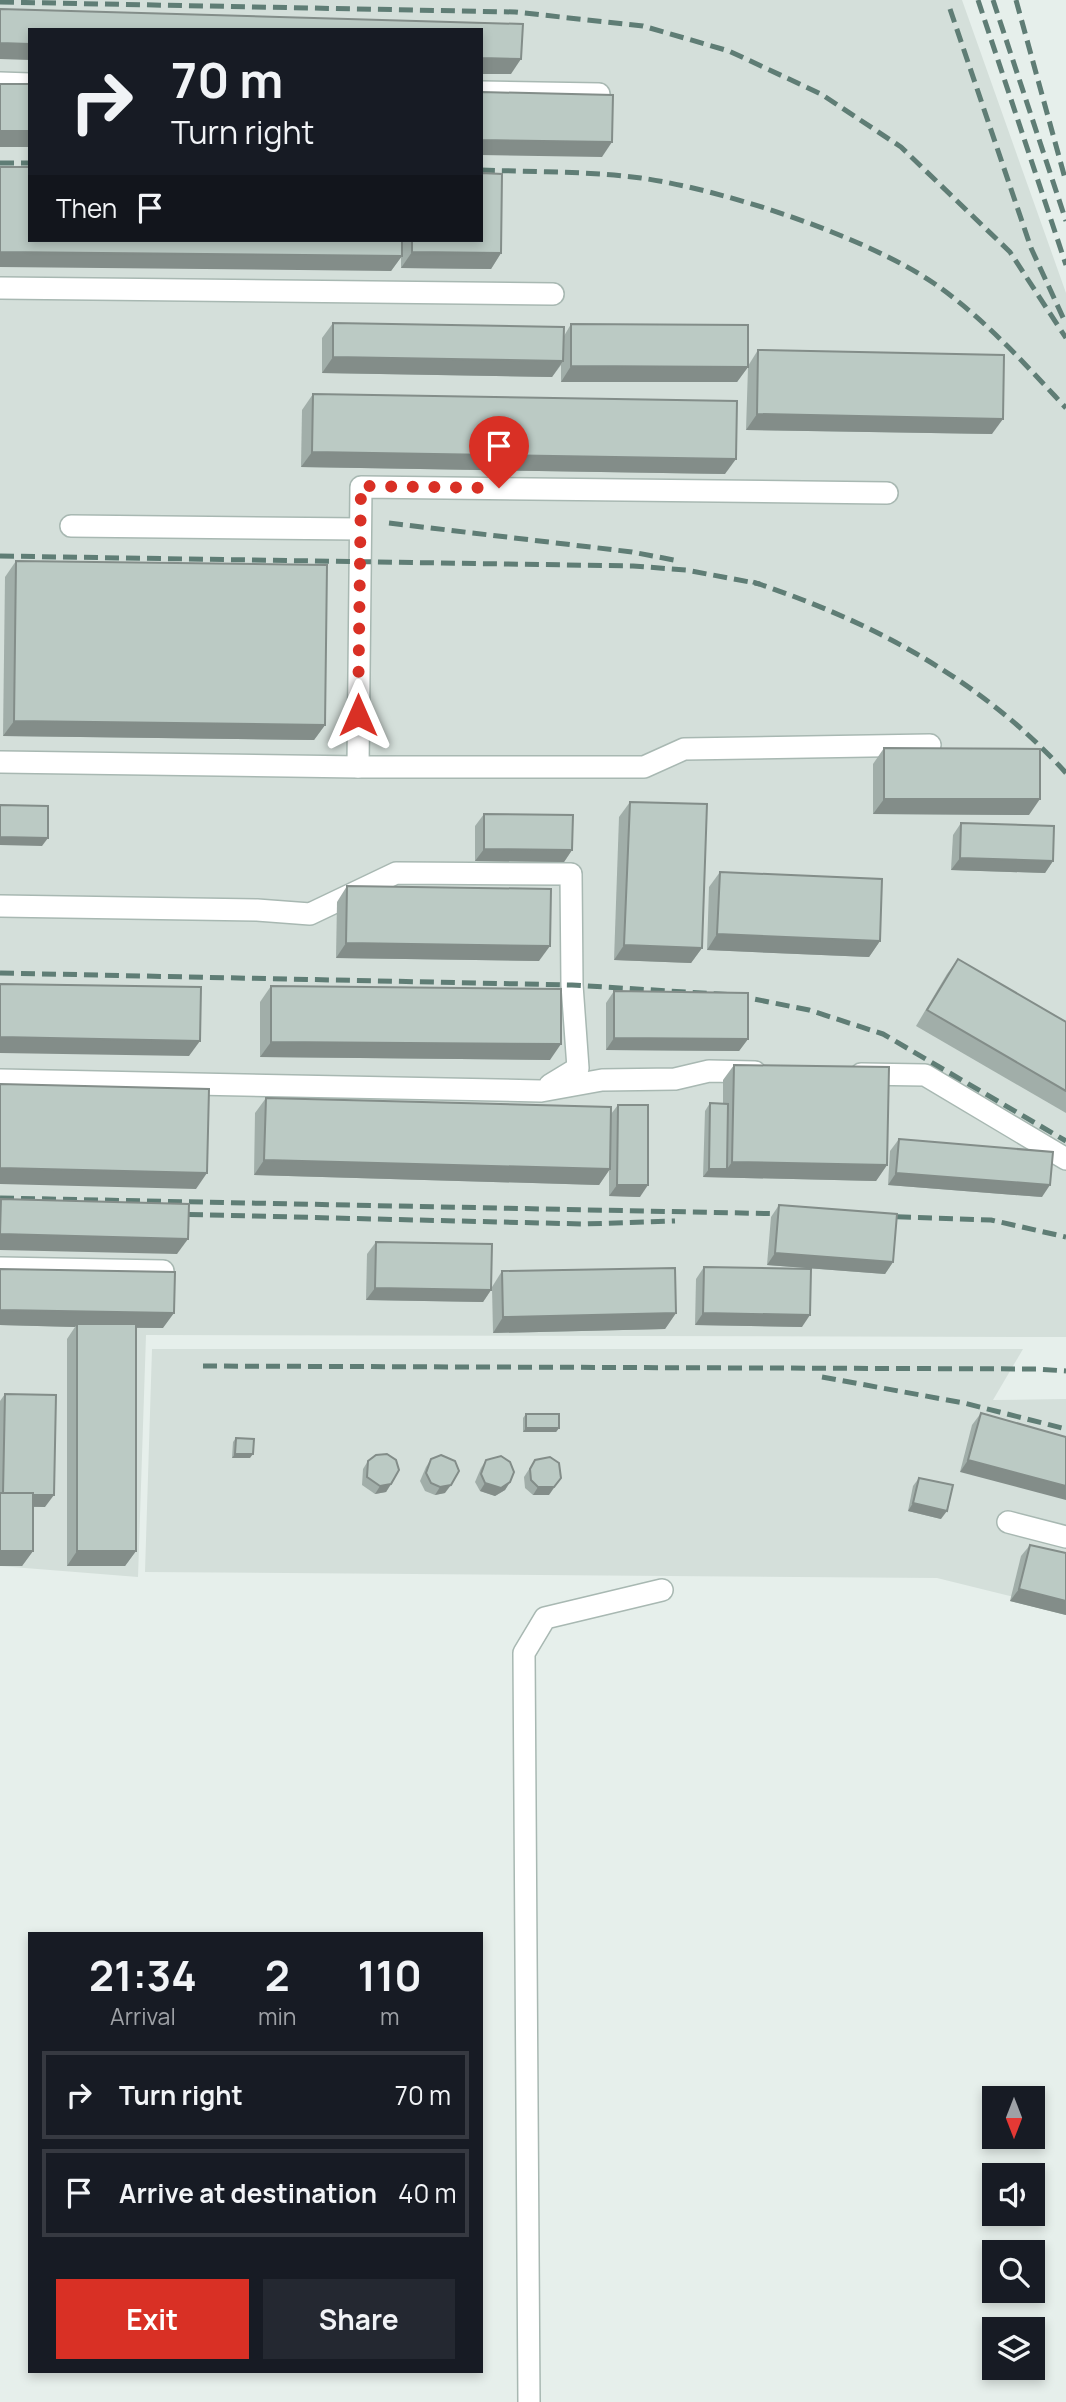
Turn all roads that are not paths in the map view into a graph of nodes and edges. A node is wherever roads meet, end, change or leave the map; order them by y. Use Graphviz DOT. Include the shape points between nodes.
graph roads {
  1 [pos="0,83"];
  2 [pos="28,84"];
  3 [pos="483,92"];
  4 [pos="599,94"];
  5 [pos="0,288"];
  6 [pos="553,294"];
  7 [pos="887,493"];
  8 [pos="71,526"];
  9 [pos="360,529"];
  10 [pos="930,745"];
  11 [pos="0,762"];
  12 [pos="358,768"];
  13 [pos="0,906"];
  14 [pos="777,1072"];
  15 [pos="844,1073"];
  16 [pos="0,1080"];
  17 [pos="541,1091"];
  18 [pos="1066,1159"];
  19 [pos="0,1268"];
  20 [pos="163,1271"];
  21 [pos="1008,1522"];
  22 [pos="1066,1538"];
  23 [pos="662,1590"];
  24 [pos="529,2402"];
  1 -- 2 [label="street"];
  3 -- 4 [label="street"];
  5 -- 6 [label="street"];
  7 -- 9 [label="street" via="361,486"];
  8 -- 9 [label="street"];
  9 -- 12 [label="street"];
  10 -- 12 [label="street" via="684,749 644,767"];
  11 -- 12 [label="street"];
  13 -- 17 [label="street" via="310,914 396,873 571,874 578,1068"];
  14 -- 17 [label="street" via="709,1071 675,1079 602,1080"];
  15 -- 18 [label="street" via="925,1075"];
  16 -- 17 [label="street"];
  19 -- 20 [label="street"];
  21 -- 22 [label="street"];
  23 -- 24 [label="street" via="545,1618 524,1653"];
}
